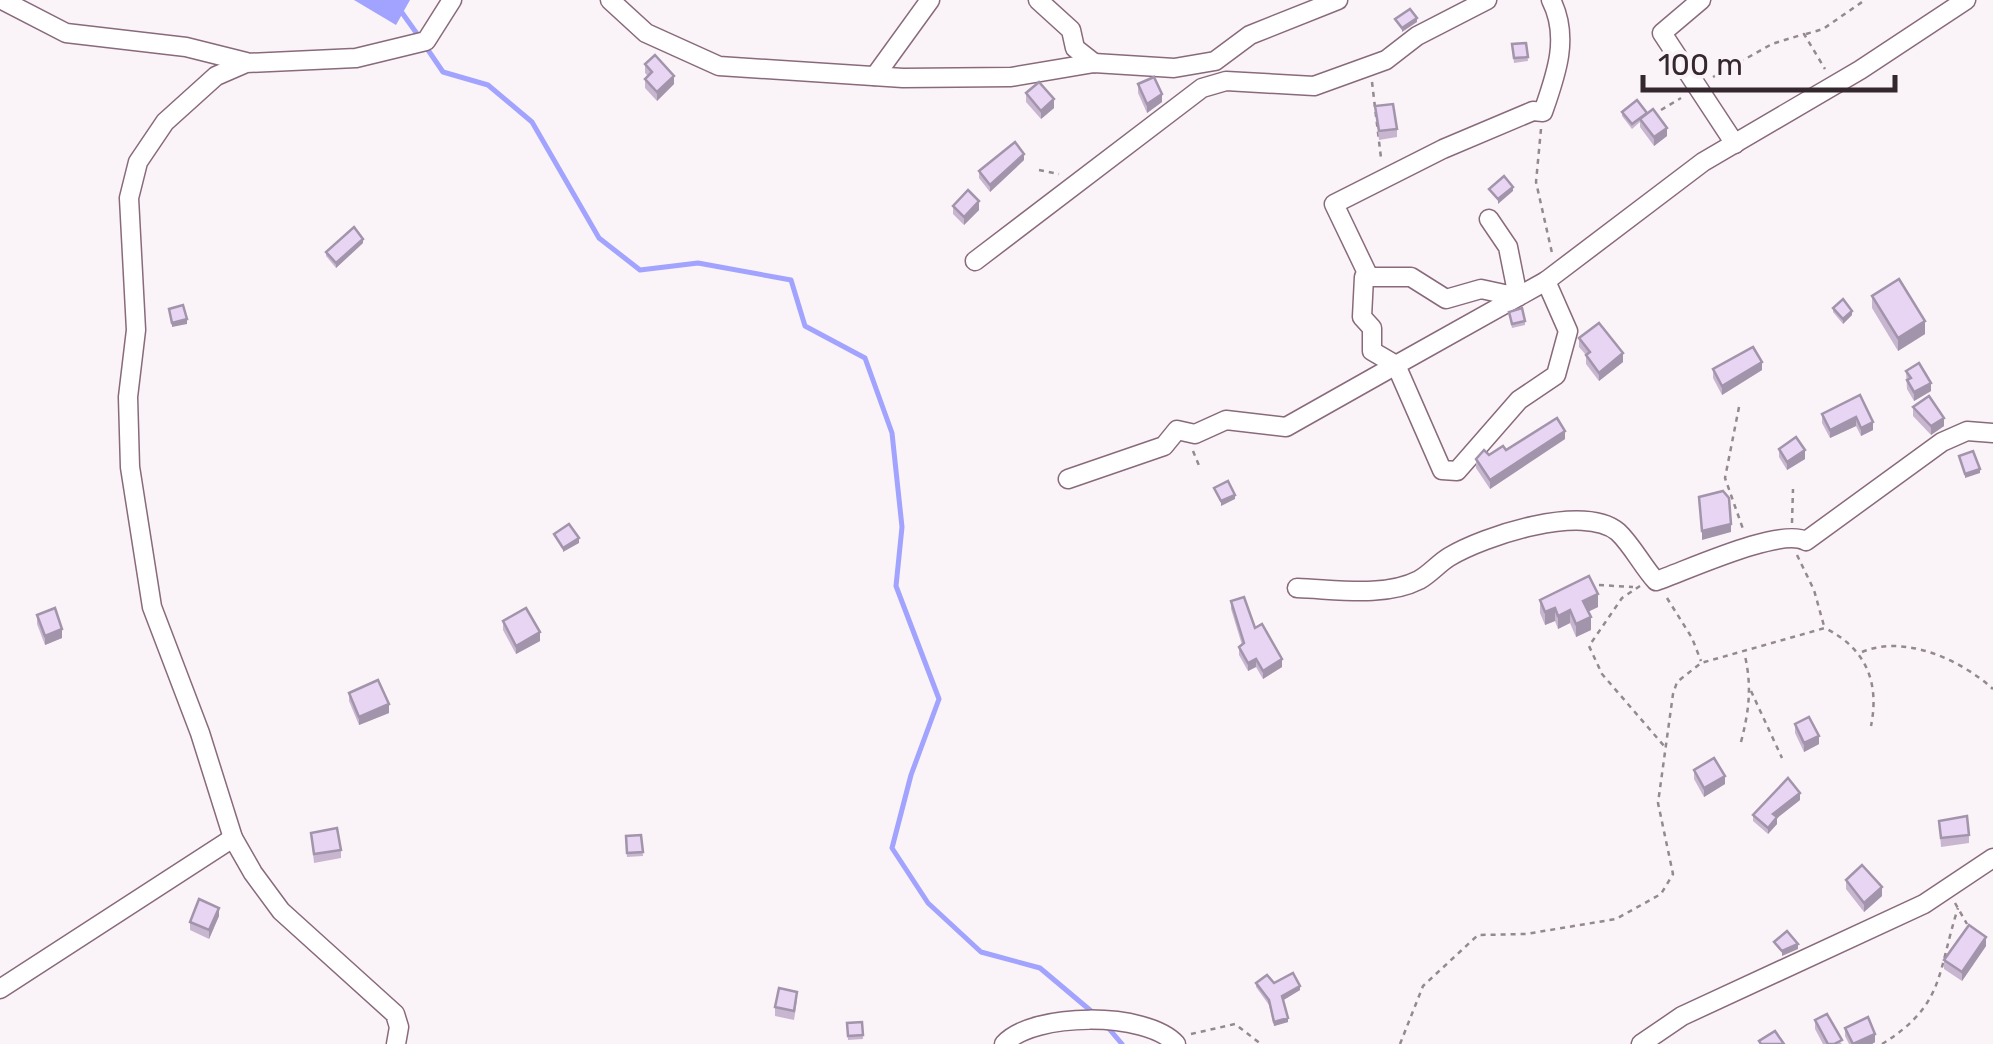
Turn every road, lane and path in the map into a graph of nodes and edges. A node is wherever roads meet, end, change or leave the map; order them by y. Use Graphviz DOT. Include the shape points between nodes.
graph roads {
  1 [pos="2,0"];
  2 [pos="452,0"];
  3 [pos="610,0"];
  4 [pos="930,0"];
  5 [pos="1038,0"];
  6 [pos="1338,0"];
  7 [pos="1486,0"];
  8 [pos="1550,0"];
  9 [pos="1701,0"];
  10 [pos="1865,0"];
  11 [pos="1966,0"];
  12 [pos="1804,34"];
  13 [pos="246,62"];
  14 [pos="1094,63"];
  15 [pos="1372,65"];
  16 [pos="875,76"];
  17 [pos="1834,85"];
  18 [pos="1698,87"];
  19 [pos="1661,110"];
  20 [pos="1543,112"];
  21 [pos="1735,144"];
  22 [pos="1386,178"];
  23 [pos="1489,219"];
  24 [pos="975,262"];
  25 [pos="1552,276"];
  26 [pos="1369,277"];
  27 [pos="1518,297"];
  28 [pos="1396,365"];
  29 [pos="1739,407"];
  30 [pos="1993,432"];
  31 [pos="1068,479"];
  32 [pos="1793,489"];
  33 [pos="1795,537"];
  34 [pos="1747,546"];
  35 [pos="1656,581"];
  36 [pos="1599,586"];
  37 [pos="1296,588"];
  38 [pos="1636,588"];
  39 [pos="1824,628"];
  40 [pos="1860,653"];
  41 [pos="1745,654"];
  42 [pos="1701,663"];
  43 [pos="1993,689"];
  44 [pos="1750,690"];
  45 [pos="1871,726"];
  46 [pos="1740,742"];
  47 [pos="1667,749"];
  48 [pos="1782,758"];
  49 [pos="233,838"];
  50 [pos="1993,858"];
  51 [pos="1946,890"];
  52 [pos="1958,908"];
  53 [pos="1967,924"];
  54 [pos="0,989"];
  55 [pos="1174,1042"];
  56 [pos="396,1044"];
  57 [pos="1004,1044"];
  58 [pos="1261,1044"];
  59 [pos="1400,1044"];
  60 [pos="1641,1044"];
  61 [pos="1882,1044"];
  1 -- 13 [label="street" via="66,33 186,46"];
  2 -- 13 [label="street" via="426,42 356,58"];
  3 -- 16 [label="street" via="646,34 719,66"];
  4 -- 16 [label="street"];
  5 -- 14 [label="street"];
  6 -- 14 [label="street" via="1250,35 1214,61 1174,68"];
  7 -- 15 [label="street"];
  8 -- 20 [label="street" via="1562,35"];
  9 -- 18 [label="street" via="1662,32"];
  10 -- 12 [label="path"];
  11 -- 17 [label="street"];
  12 -- 17 [label="path"];
  12 -- 18 [label="path" via="1772,44"];
  13 -- 49 [label="street" via="216,76 165,122 138,162 129,198 136,330 128,397 137,527 152,607"];
  14 -- 16 [label="street" via="1010,77"];
  15 -- 22 [label="path" via="1372,108"];
  15 -- 24 [label="street" via="1314,86 1226,81 1202,88"];
  17 -- 21 [label="street"];
  18 -- 19 [label="path"];
  18 -- 21 [label="street"];
  20 -- 22 [label="street"];
  20 -- 25 [label="path" via="1536,182"];
  21 -- 25 [label="street"];
  22 -- 26 [label="street" via="1334,204"];
  23 -- 27 [label="street" via="1508,247"];
  25 -- 27 [label="street"];
  25 -- 28 [label="street" via="1568,331 1556,375 1519,400 1457,471 1442,470"];
  26 -- 27 [label="street" via="1411,277 1446,299 1481,289"];
  26 -- 28 [label="street" via="1362,317 1372,328 1372,351"];
  27 -- 28 [label="street"];
  28 -- 31 [label="street" via="1286,427 1226,420 1195,434 1177,430 1164,446"];
  29 -- 34 [label="path" via="1726,478"];
  30 -- 33 [label="street" via="1950,437 1806,540"];
  32 -- 33 [label="path"];
  33 -- 34 [label="street"];
  33 -- 39 [label="path"];
  34 -- 35 [label="street"];
  35 -- 37 [label="street" via="1618,532 1582,518 1479,544 1417,581 1366,591"];
  35 -- 38 [label="path"];
  35 -- 42 [label="path"];
  36 -- 38 [label="path"];
  38 -- 47 [label="path" via="1589,646 1625,704"];
  39 -- 40 [label="path"];
  39 -- 41 [label="path"];
  40 -- 43 [label="path" via="1878,646 1924,650 1974,671"];
  40 -- 45 [label="path" via="1872,684"];
  41 -- 42 [label="path"];
  41 -- 44 [label="path"];
  42 -- 47 [label="path" via="1677,682"];
  44 -- 46 [label="path"];
  44 -- 48 [label="path"];
  47 -- 59 [label="path" via="1659,821 1673,874 1662,894 1598,924 1478,935 1422,986"];
  49 -- 54 [label="street"];
  49 -- 56 [label="street" via="280,910 395,1014"];
  50 -- 51 [label="street"];
  51 -- 52 [label="path"];
  51 -- 60 [label="street" via="1682,1016"];
  52 -- 53 [label="path"];
  52 -- 61 [label="path" via="1936,991 1919,1020"];
  55 -- 57 [label="street" via="1158,1029 1086,1020 1014,1033"];
  55 -- 58 [label="path" via="1235,1024"];
}
